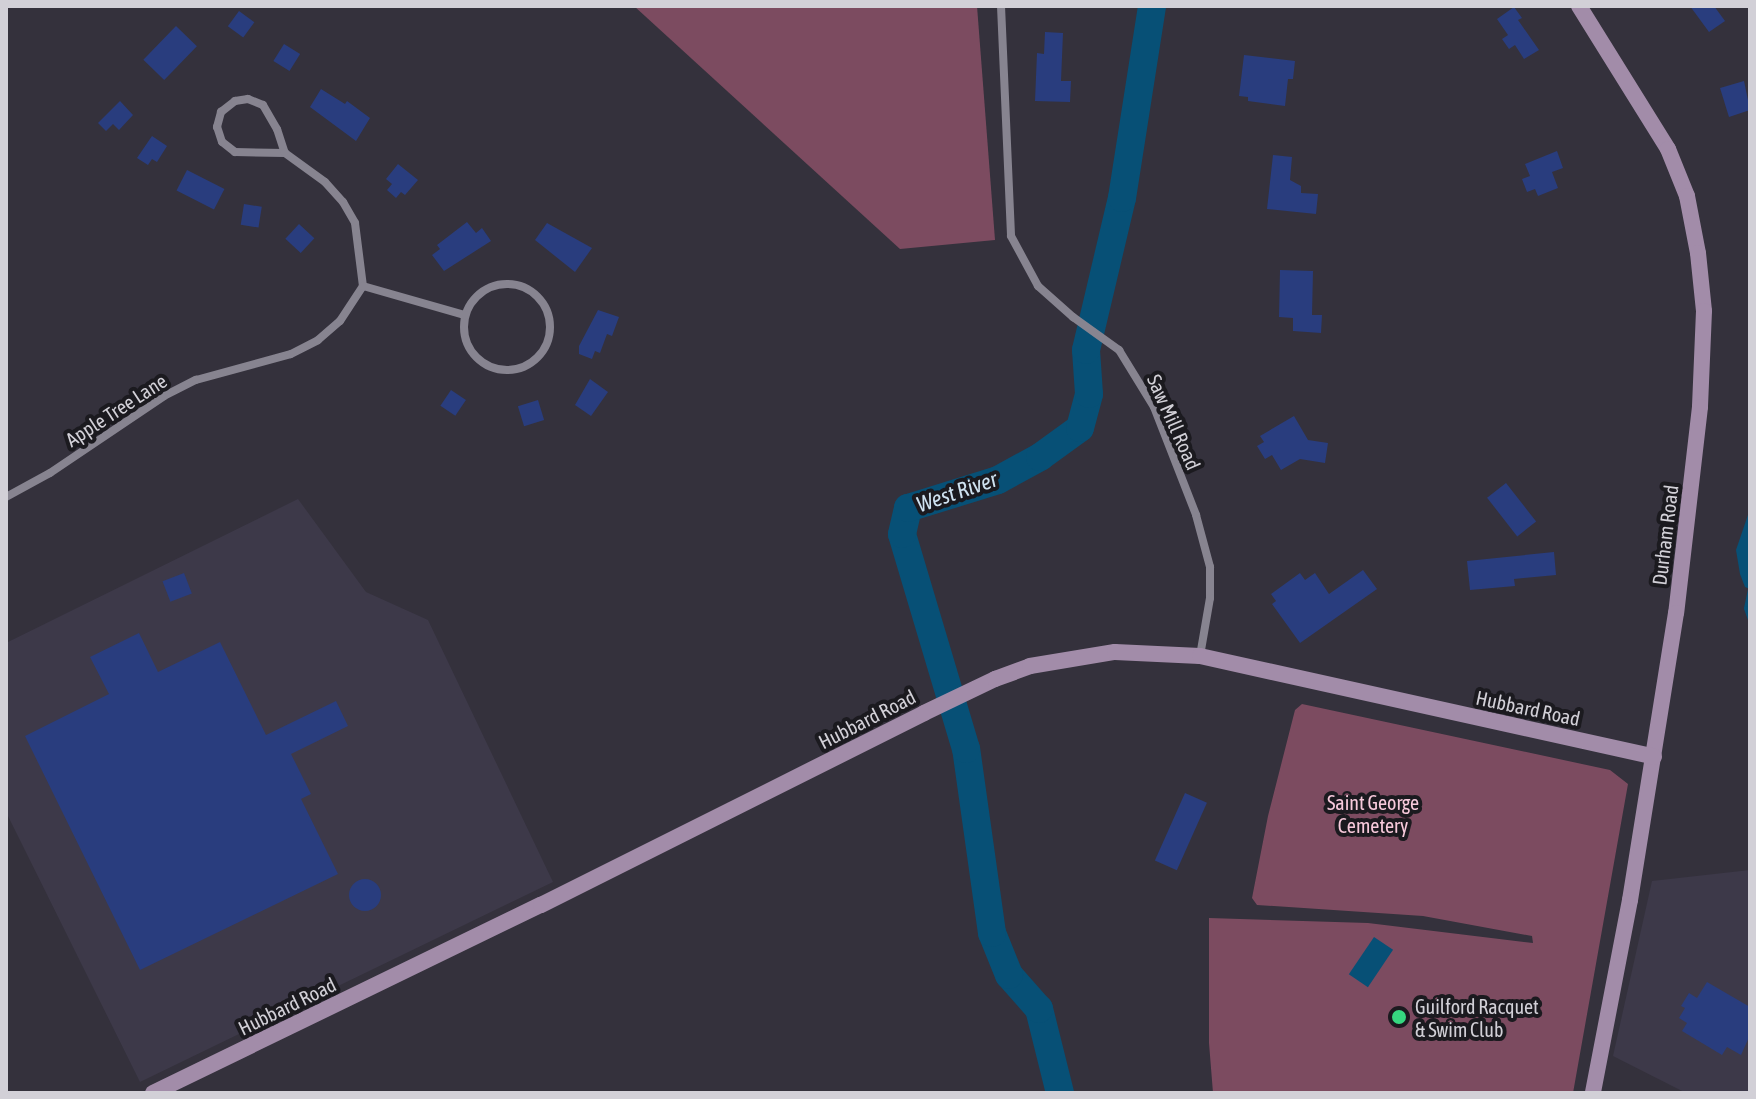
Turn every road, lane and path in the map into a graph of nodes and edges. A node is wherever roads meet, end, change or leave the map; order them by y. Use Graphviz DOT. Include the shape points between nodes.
graph roads {
  1 [pos="1001,6"];
  2 [pos="1579,6"];
  3 [pos="285,153"];
  4 [pos="363,286"];
  5 [pos="465,315"];
  6 [pos="6,497"];
  7 [pos="1200,656"];
  8 [pos="1654,757"];
  9 [pos="153,1093"];
  10 [pos="1593,1093"];
  1 -- 7 [label="street, Saw Mill Road" via="1011,236 1038,286 1119,350 1143,386 1200,528 1210,567"];
  2 -- 8 [label="street, Durham Road" via="1668,149 1687,196 1704,311 1700,407"];
  3 -- 3 [label="street" via="263,105 235,101 221,112 217,127 222,142 235,152"];
  3 -- 4 [label="street" via="343,202 355,223"];
  4 -- 5 [label="street"];
  4 -- 6 [label="street, Apple Tree Lane" via="340,321 318,340 291,354 196,380 164,396"];
  5 -- 5 [label="street" via="469,349 484,364 518,369 534,361 546,345 547,310 521,286 488,288"];
  7 -- 8 [label="street, Hubbard Road"];
  7 -- 9 [label="street, Hubbard Road" via="1156,651 1073,657 995,679"];
  8 -- 10 [label="street, Durham Road"];
}
